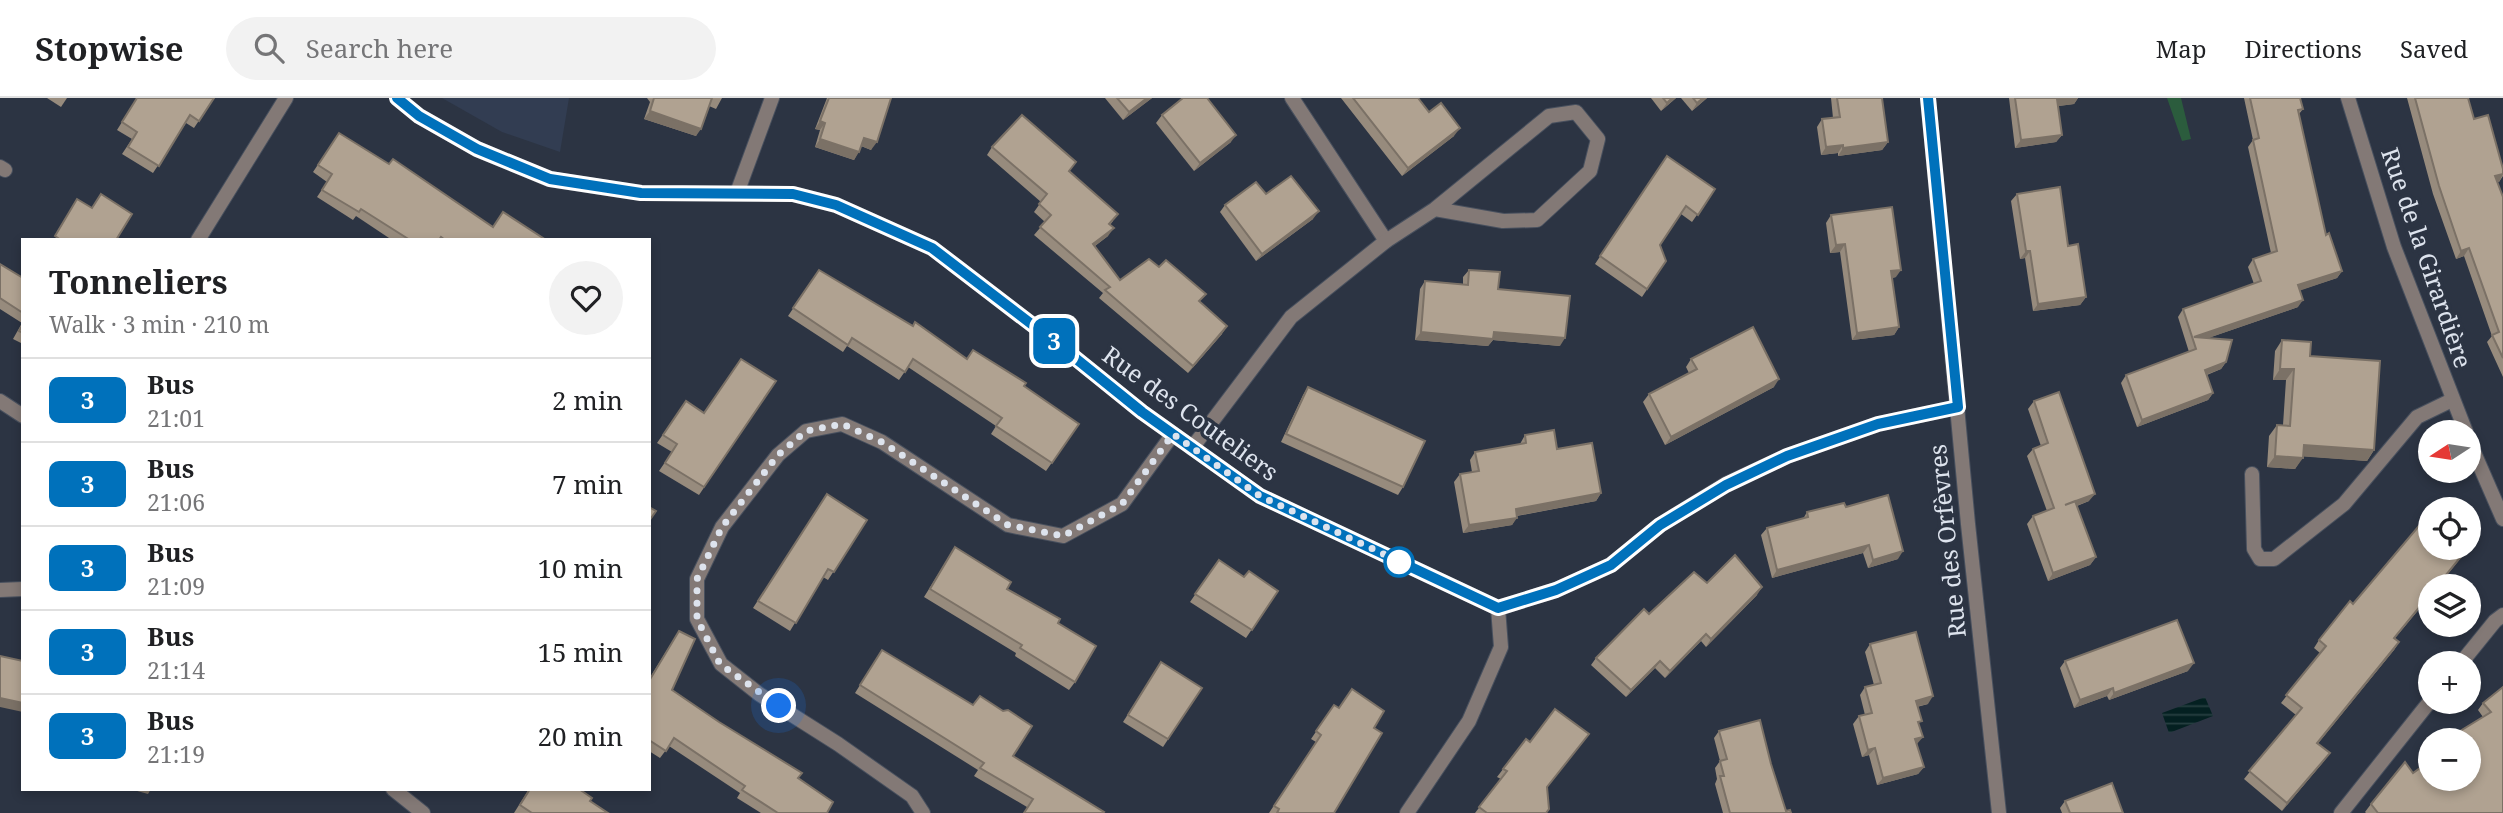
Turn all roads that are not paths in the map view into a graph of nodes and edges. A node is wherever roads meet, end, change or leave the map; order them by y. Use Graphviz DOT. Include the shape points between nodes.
graph roads {
  1 [pos="286,98"];
  2 [pos="397,98"];
  3 [pos="772,98"];
  4 [pos="1292,98"];
  5 [pos="1928,98"];
  6 [pos="2348,98"];
  7 [pos="737,194"];
  8 [pos="1435,209"];
  9 [pos="199,238"];
  10 [pos="1386,241"];
  11 [pos="2452,400"];
  12 [pos="0,401"];
  13 [pos="1958,407"];
  14 [pos="21,415"];
  15 [pos="2461,420"];
  16 [pos="1173,434"];
  17 [pos="1192,448"];
  18 [pos="2482,471"];
  19 [pos="2252,474"];
  20 [pos="2503,519"];
  21 [pos="21,589"];
  22 [pos="0,590"];
  23 [pos="1498,608"];
  24 [pos="2503,615"];
  25 [pos="2471,651"];
  26 [pos="2420,714"];
  27 [pos="396,791"];
  28 [pos="423,813"];
  29 [pos="923,813"];
  30 [pos="1407,813"];
  31 [pos="1999,813"];
  32 [pos="2341,813"];
  1 -- 9 [label="street"];
  2 -- 7 [label="street, Rue des Couteliers" via="477,149 550,179 641,193"];
  3 -- 7 [label="street"];
  4 -- 10 [label="street"];
  5 -- 13 [label="street, Rue des Orfèvres"];
  6 -- 11 [label="street, Rue de la Girardière" via="2394,247"];
  7 -- 16 [label="street, Rue des Couteliers" via="793,194 836,205 932,248"];
  8 -- 8 [label="street" via="1503,221 1538,220 1590,171 1598,139 1576,112 1549,116"];
  8 -- 10 [label="street"];
  10 -- 17 [label="street" via="1291,317"];
  11 -- 15 [label="street, Rue de la Girardière"];
  11 -- 19 [label="street" via="2417,417 2344,504 2274,559 2260,559 2254,549"];
  12 -- 14 [label="street"];
  13 -- 23 [label="street" via="1878,424 1787,456 1715,491 1660,525 1611,565 1556,590"];
  13 -- 31 [label="street, Rue des Orfèvres"];
  16 -- 17 [label="street, Rue des Couteliers"];
  16 -- 29 [label="street" via="1122,504 1063,536 1008,525 882,442 842,424 806,431 787,447 722,527 697,579 697,619 720,664 912,796"];
  17 -- 23 [label="street, Rue des Couteliers" via="1270,501"];
  18 -- 20 [label="street"];
  21 -- 22 [label="street"];
  23 -- 30 [label="street" via="1501,647 1469,721"];
  24 -- 25 [label="street"];
  26 -- 32 [label="street"];
  27 -- 28 [label="street"];
}
